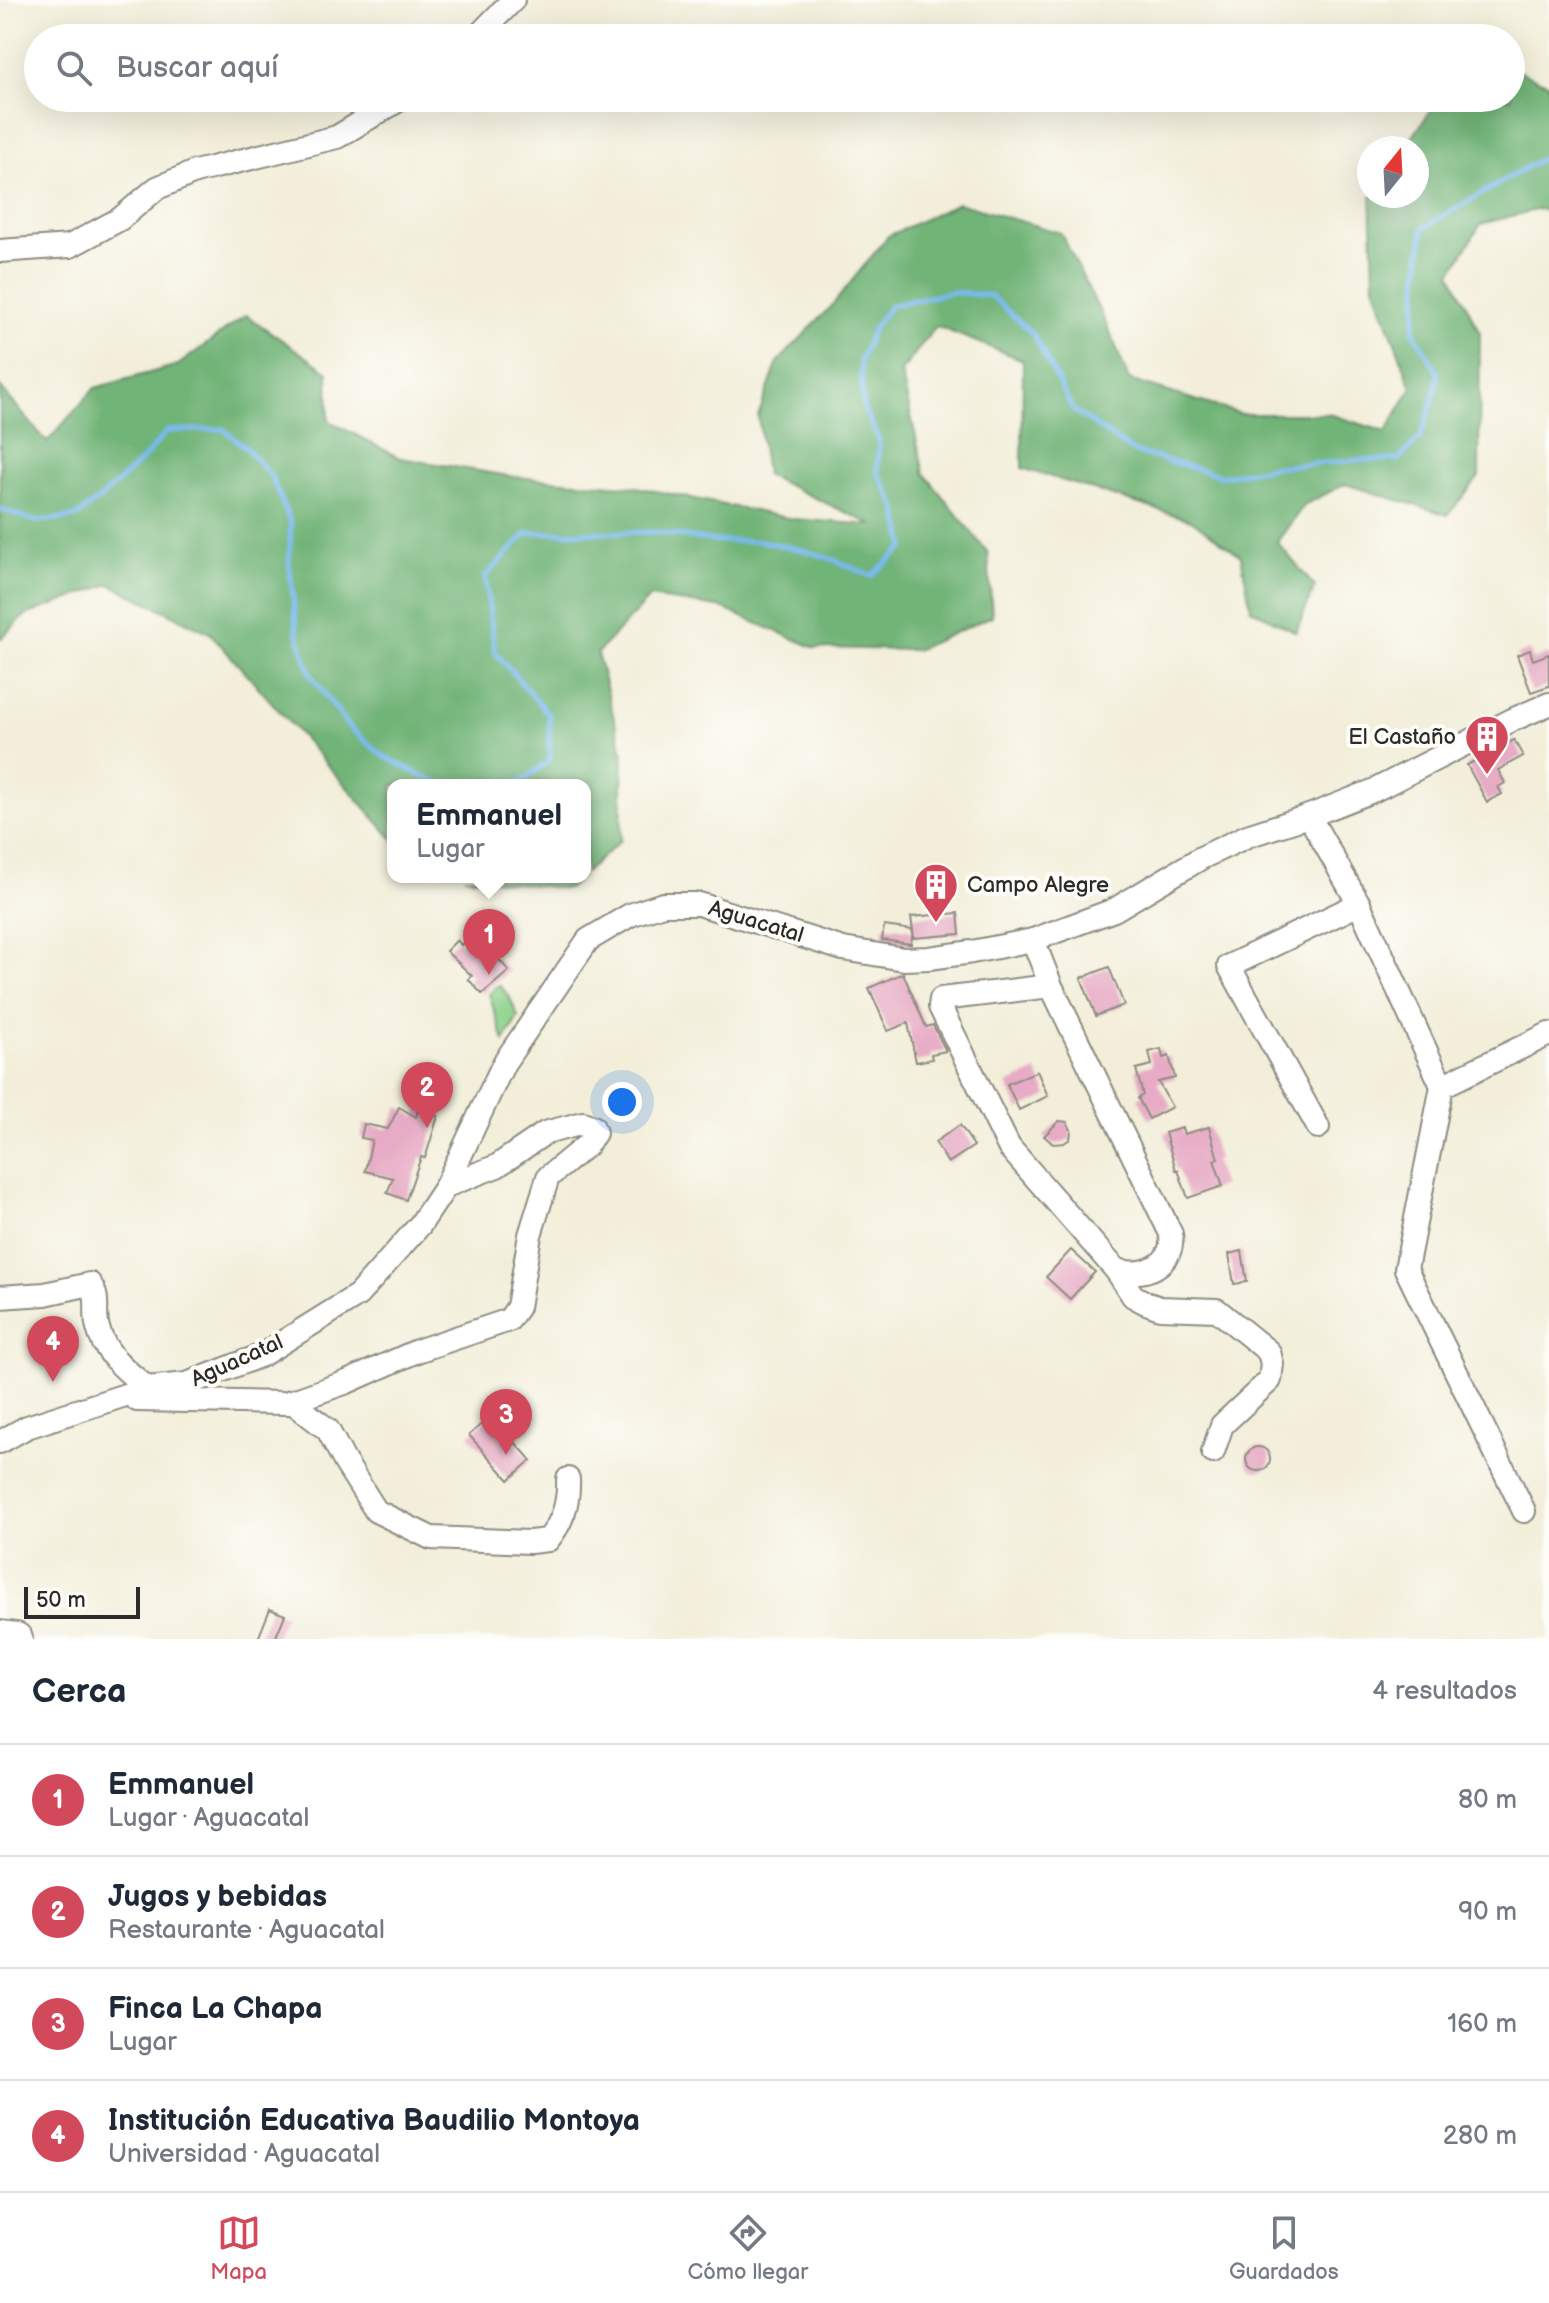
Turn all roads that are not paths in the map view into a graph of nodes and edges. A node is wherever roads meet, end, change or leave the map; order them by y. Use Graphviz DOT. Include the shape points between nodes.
graph roads {
  1 [pos="513,0"];
  2 [pos="490,24"];
  3 [pos="379,112"];
  4 [pos="0,251"];
  5 [pos="1549,704"];
  6 [pos="1309,816"];
  7 [pos="1359,904"];
  8 [pos="1033,940"];
  9 [pos="1051,986"];
  10 [pos="1549,1034"];
  11 [pos="1442,1086"];
  12 [pos="1318,1127"];
  13 [pos="446,1186"];
  14 [pos="1116,1270"];
  15 [pos="0,1297"];
  16 [pos="147,1388"];
  17 [pos="116,1399"];
  18 [pos="291,1401"];
  19 [pos="0,1442"];
  20 [pos="1213,1452"];
  21 [pos="568,1479"];
  22 [pos="1524,1511"];
  23 [pos="0,1637"];
  24 [pos="16,1639"];
  1 -- 2 [label="street"];
  3 -- 4 [label="street" via="337,137 195,172 157,188 120,219 70,246"];
  5 -- 6 [label="street, Aguacatal" via="1375,790"];
  6 -- 7 [label="street"];
  6 -- 8 [label="street, Aguacatal" via="1247,836 1114,910"];
  7 -- 11 [label="street"];
  7 -- 12 [label="street" via="1229,966"];
  8 -- 9 [label="street"];
  8 -- 13 [label="street, Aguacatal" via="904,959 843,949 699,904 663,904 630,915 588,940 504,1063"];
  9 -- 14 [label="street" via="1171,1234 1169,1256 1160,1266 1128,1273"];
  9 -- 14 [label="street" via="939,1002 1009,1147"];
  10 -- 11 [label="street"];
  11 -- 22 [label="street" via="1406,1269"];
  13 -- 16 [label="street, Aguacatal" via="420,1225 358,1295 262,1355 187,1384"];
  13 -- 18 [label="street" via="497,1166 545,1133 583,1123 593,1127 587,1145 548,1177 530,1235 518,1307 509,1320"];
  14 -- 20 [label="street" via="1133,1296 1146,1303 1217,1310 1269,1352 1270,1380 1222,1425"];
  15 -- 16 [label="street" via="90,1284 97,1293 97,1327 107,1349"];
  16 -- 17 [label="street, Aguacatal"];
  17 -- 18 [label="street"];
  17 -- 19 [label="street, Aguacatal" via="27,1427"];
  18 -- 21 [label="street" via="328,1430 376,1511 431,1538 548,1540 569,1499"];
  23 -- 24 [label="highway"];
}
